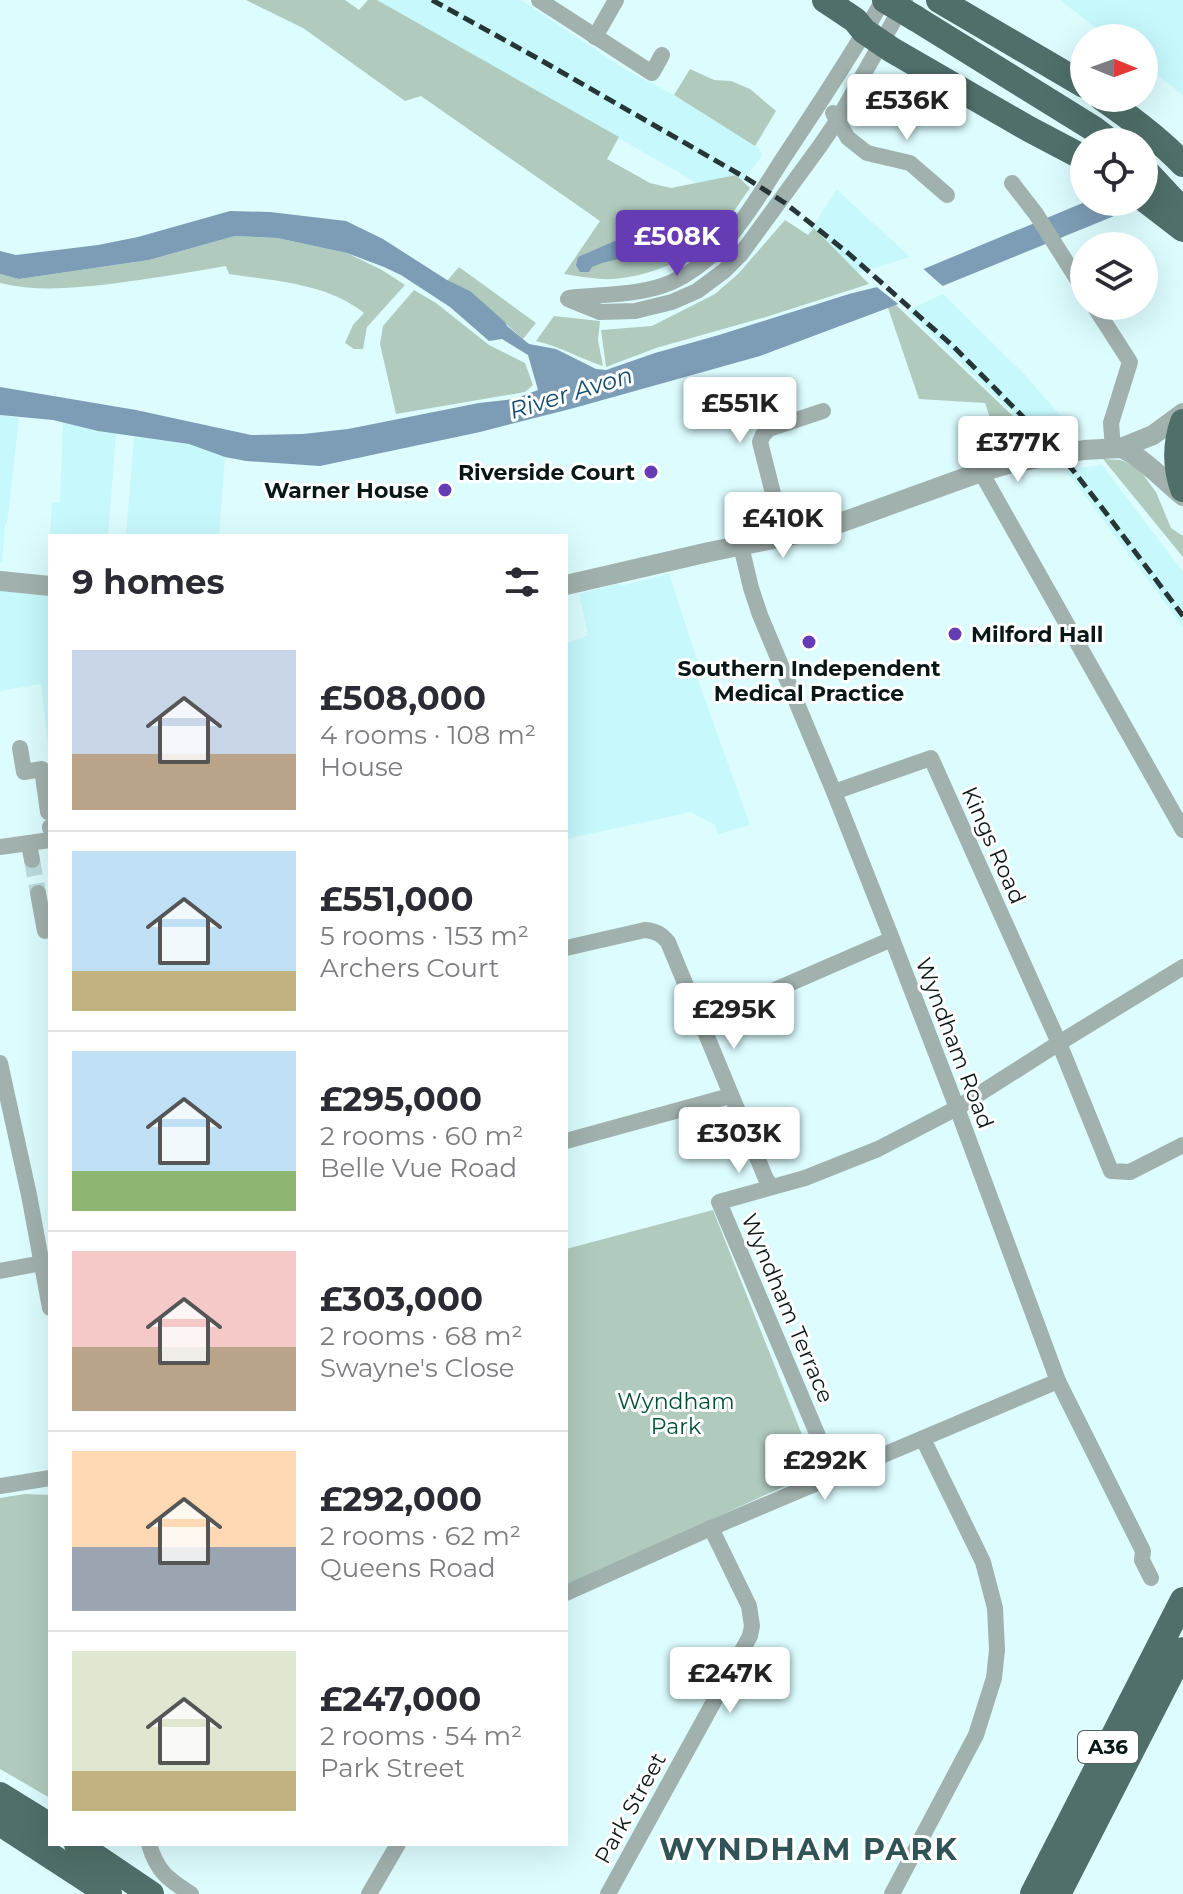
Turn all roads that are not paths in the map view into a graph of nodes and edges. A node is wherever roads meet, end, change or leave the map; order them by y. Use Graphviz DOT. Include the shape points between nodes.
graph roads {
  1 [pos="539,0"];
  2 [pos="616,0"];
  3 [pos="825,0"];
  4 [pos="884,0"];
  5 [pos="939,0"];
  6 [pos="910,9"];
  7 [pos="595,37"];
  8 [pos="873,37"];
  9 [pos="662,55"];
  10 [pos="1070,77"];
  11 [pos="825,96"];
  12 [pos="1122,112"];
  13 [pos="837,121"];
  14 [pos="1092,128"];
  15 [pos="1070,151"];
  16 [pos="1177,158"];
  17 [pos="1012,183"];
  18 [pos="1158,191"];
  19 [pos="947,195"];
  20 [pos="1171,212"];
  21 [pos="1070,268"];
  22 [pos="1103,320"];
  23 [pos="823,411"];
  24 [pos="1183,413"];
  25 [pos="1183,422"];
  26 [pos="1117,448"];
  27 [pos="981,472"];
  28 [pos="1183,489"];
  29 [pos="1183,496"];
  30 [pos="784,537"];
  31 [pos="741,546"];
  32 [pos="0,581"];
  33 [pos="568,585"];
  34 [pos="48,586"];
  35 [pos="20,748"];
  36 [pos="834,792"];
  37 [pos="48,814"];
  38 [pos="1183,830"];
  39 [pos="48,841"];
  40 [pos="0,847"];
  41 [pos="38,893"];
  42 [pos="45,931"];
  43 [pos="892,939"];
  44 [pos="568,948"];
  45 [pos="1183,967"];
  46 [pos="701,1022"];
  47 [pos="1059,1043"];
  48 [pos="0,1063"];
  49 [pos="730,1096"];
  50 [pos="957,1108"];
  51 [pos="568,1140"];
  52 [pos="1183,1145"];
  53 [pos="771,1186"];
  54 [pos="42,1263"];
  55 [pos="0,1271"];
  56 [pos="48,1297"];
  57 [pos="1058,1381"];
  58 [pos="923,1439"];
  59 [pos="835,1476"];
  60 [pos="48,1478"];
  61 [pos="0,1486"];
  62 [pos="711,1528"];
  63 [pos="1160,1543"];
  64 [pos="1143,1551"];
  65 [pos="1151,1578"];
  66 [pos="568,1592"];
  67 [pos="1183,1600"];
  68 [pos="1183,1650"];
  69 [pos="2,1805"];
  70 [pos="48,1816"];
  71 [pos="48,1825"];
  72 [pos="48,1843"];
  73 [pos="51,1846"];
  74 [pos="80,1846"];
  75 [pos="150,1846"];
  76 [pos="397,1846"];
  77 [pos="109,1894"];
  78 [pos="151,1894"];
  79 [pos="191,1894"];
  80 [pos="369,1894"];
  81 [pos="608,1894"];
  82 [pos="892,1894"];
  83 [pos="1033,1894"];
  84 [pos="1058,1894"];
  1 -- 7 [label="street"];
  2 -- 7 [label="street"];
  3 -- 8 [label="highway"];
  4 -- 6 [label="highway, bridge"];
  4 -- 8 [label="street"];
  5 -- 10 [label="highway"];
  6 -- 8 [label="street"];
  6 -- 14 [label="highway"];
  7 -- 9 [label="street" via="652,73"];
  8 -- 11 [label="street"];
  8 -- 13 [label="street"];
  8 -- 15 [label="highway"];
  11 -- 13 [label="street"];
  11 -- 13 [label="street" via="755,204 709,258 652,289 568,299 600,312 635,311 697,291 741,254"];
  12 -- 16 [label="highway"];
  13 -- 19 [label="street" via="867,153 910,163"];
  17 -- 21 [label="street"];
  18 -- 20 [label="highway"];
  22 -- 26 [label="street" via="1130,362 1111,423"];
  23 -- 30 [label="street" via="769,429 760,442"];
  24 -- 26 [label="street" via="1153,435"];
  25 -- 28 [label="highway" via="1177,473"];
  26 -- 27 [label="street" via="1045,456"];
  26 -- 29 [label="street" via="1144,461"];
  27 -- 30 [label="street" via="837,524"];
  27 -- 38 [label="street"];
  30 -- 31 [label="street"];
  31 -- 33 [label="street"];
  31 -- 36 [label="street, Wyndham Road" via="760,615"];
  32 -- 34 [label="street"];
  35 -- 37 [label="street" via="24,772 42,769"];
  36 -- 43 [label="street, Wyndham Road"];
  36 -- 47 [label="street, Kings Road" via="931,758"];
  39 -- 40 [label="street" via="31,852"];
  41 -- 42 [label="street"];
  43 -- 46 [label="street"];
  43 -- 50 [label="street, Wyndham Road"];
  44 -- 46 [label="street" via="645,930 662,935"];
  45 -- 47 [label="street"];
  46 -- 49 [label="street"];
  47 -- 50 [label="street"];
  47 -- 52 [label="street" via="1111,1171 1130,1172"];
  48 -- 54 [label="street"];
  49 -- 51 [label="street"];
  49 -- 53 [label="street"];
  50 -- 53 [label="street" via="856,1159"];
  50 -- 57 [label="street, Wyndham Road"];
  53 -- 59 [label="street, Wyndham Terrace" via="719,1202"];
  54 -- 55 [label="street"];
  54 -- 56 [label="street"];
  57 -- 58 [label="street"];
  57 -- 64 [label="street, Wyndham Road"];
  58 -- 59 [label="street"];
  58 -- 82 [label="street" via="983,1562 995,1608 997,1650 976,1735"];
  59 -- 62 [label="street"];
  60 -- 61 [label="street"];
  62 -- 66 [label="street"];
  62 -- 81 [label="street, Park Street" via="749,1606 750,1636"];
  63 -- 64 [label="street"];
  64 -- 65 [label="street, Wyndham Road"];
  67 -- 83 [label="highway, A36"];
  68 -- 84 [label="highway, A36"];
  69 -- 70 [label="highway"];
  69 -- 71 [label="highway"];
  69 -- 72 [label="highway"];
  73 -- 77 [label="highway"];
  74 -- 78 [label="highway"];
  75 -- 79 [label="street" via="162,1873"];
  76 -- 80 [label="street"];
}
